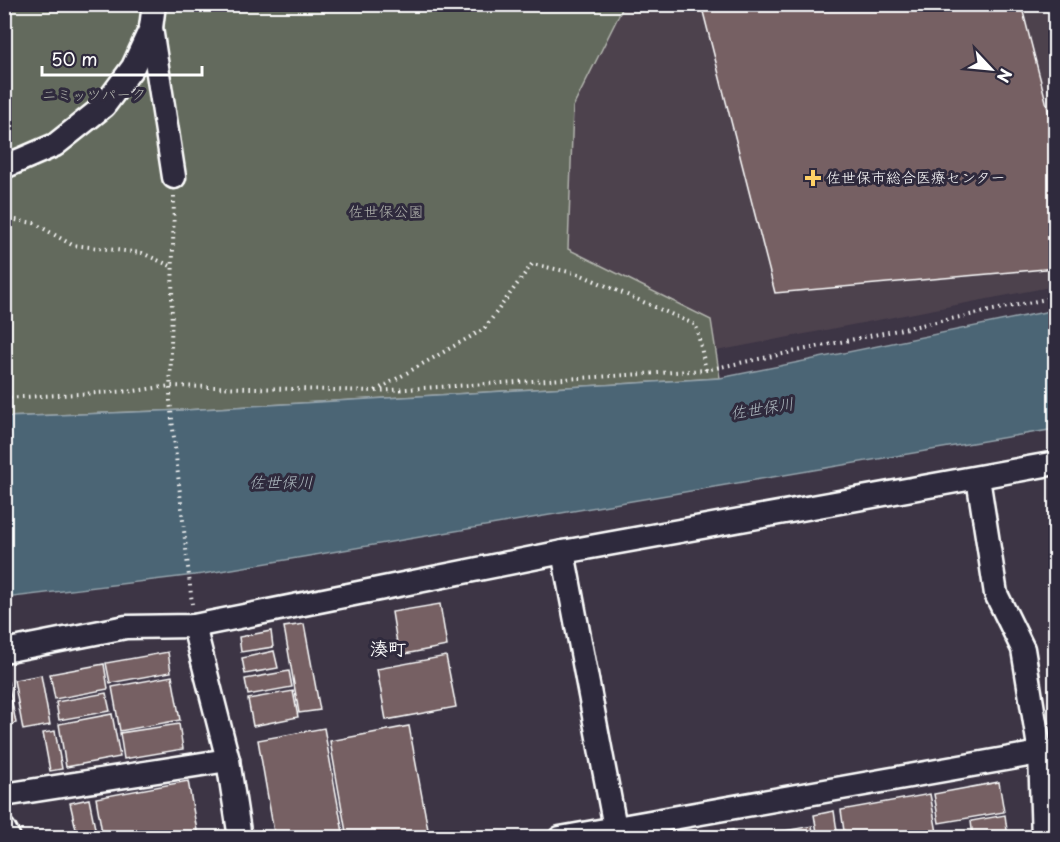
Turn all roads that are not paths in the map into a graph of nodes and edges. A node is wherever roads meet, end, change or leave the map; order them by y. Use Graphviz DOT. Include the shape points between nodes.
graph roads {
  1 [pos="154,4"];
  2 [pos="151,28"];
  3 [pos="4,167"];
  4 [pos="174,177"];
  5 [pos="1056,463"];
  6 [pos="978,478"];
  7 [pos="563,552"];
  8 [pos="194,626"];
  9 [pos="4,651"];
  10 [pos="1048,752"];
  11 [pos="228,760"];
  12 [pos="4,795"];
  13 [pos="4,829"];
  14 [pos="616,832"];
  15 [pos="9,837"];
  16 [pos="240,837"];
  17 [pos="560,837"];
  18 [pos="1043,837"];
  1 -- 2 [label="street"];
  2 -- 3 [label="street" via="133,67 104,106 55,145"];
  2 -- 4 [label="street"];
  5 -- 6 [label="street"];
  6 -- 7 [label="street"];
  6 -- 10 [label="street" via="996,594 1023,650"];
  7 -- 8 [label="street"];
  7 -- 14 [label="street"];
  8 -- 9 [label="street" via="126,627"];
  8 -- 11 [label="street"];
  10 -- 14 [label="street"];
  10 -- 18 [label="street"];
  11 -- 12 [label="street"];
  11 -- 16 [label="street"];
  13 -- 15 [label="street"];
  14 -- 17 [label="street"];
}
